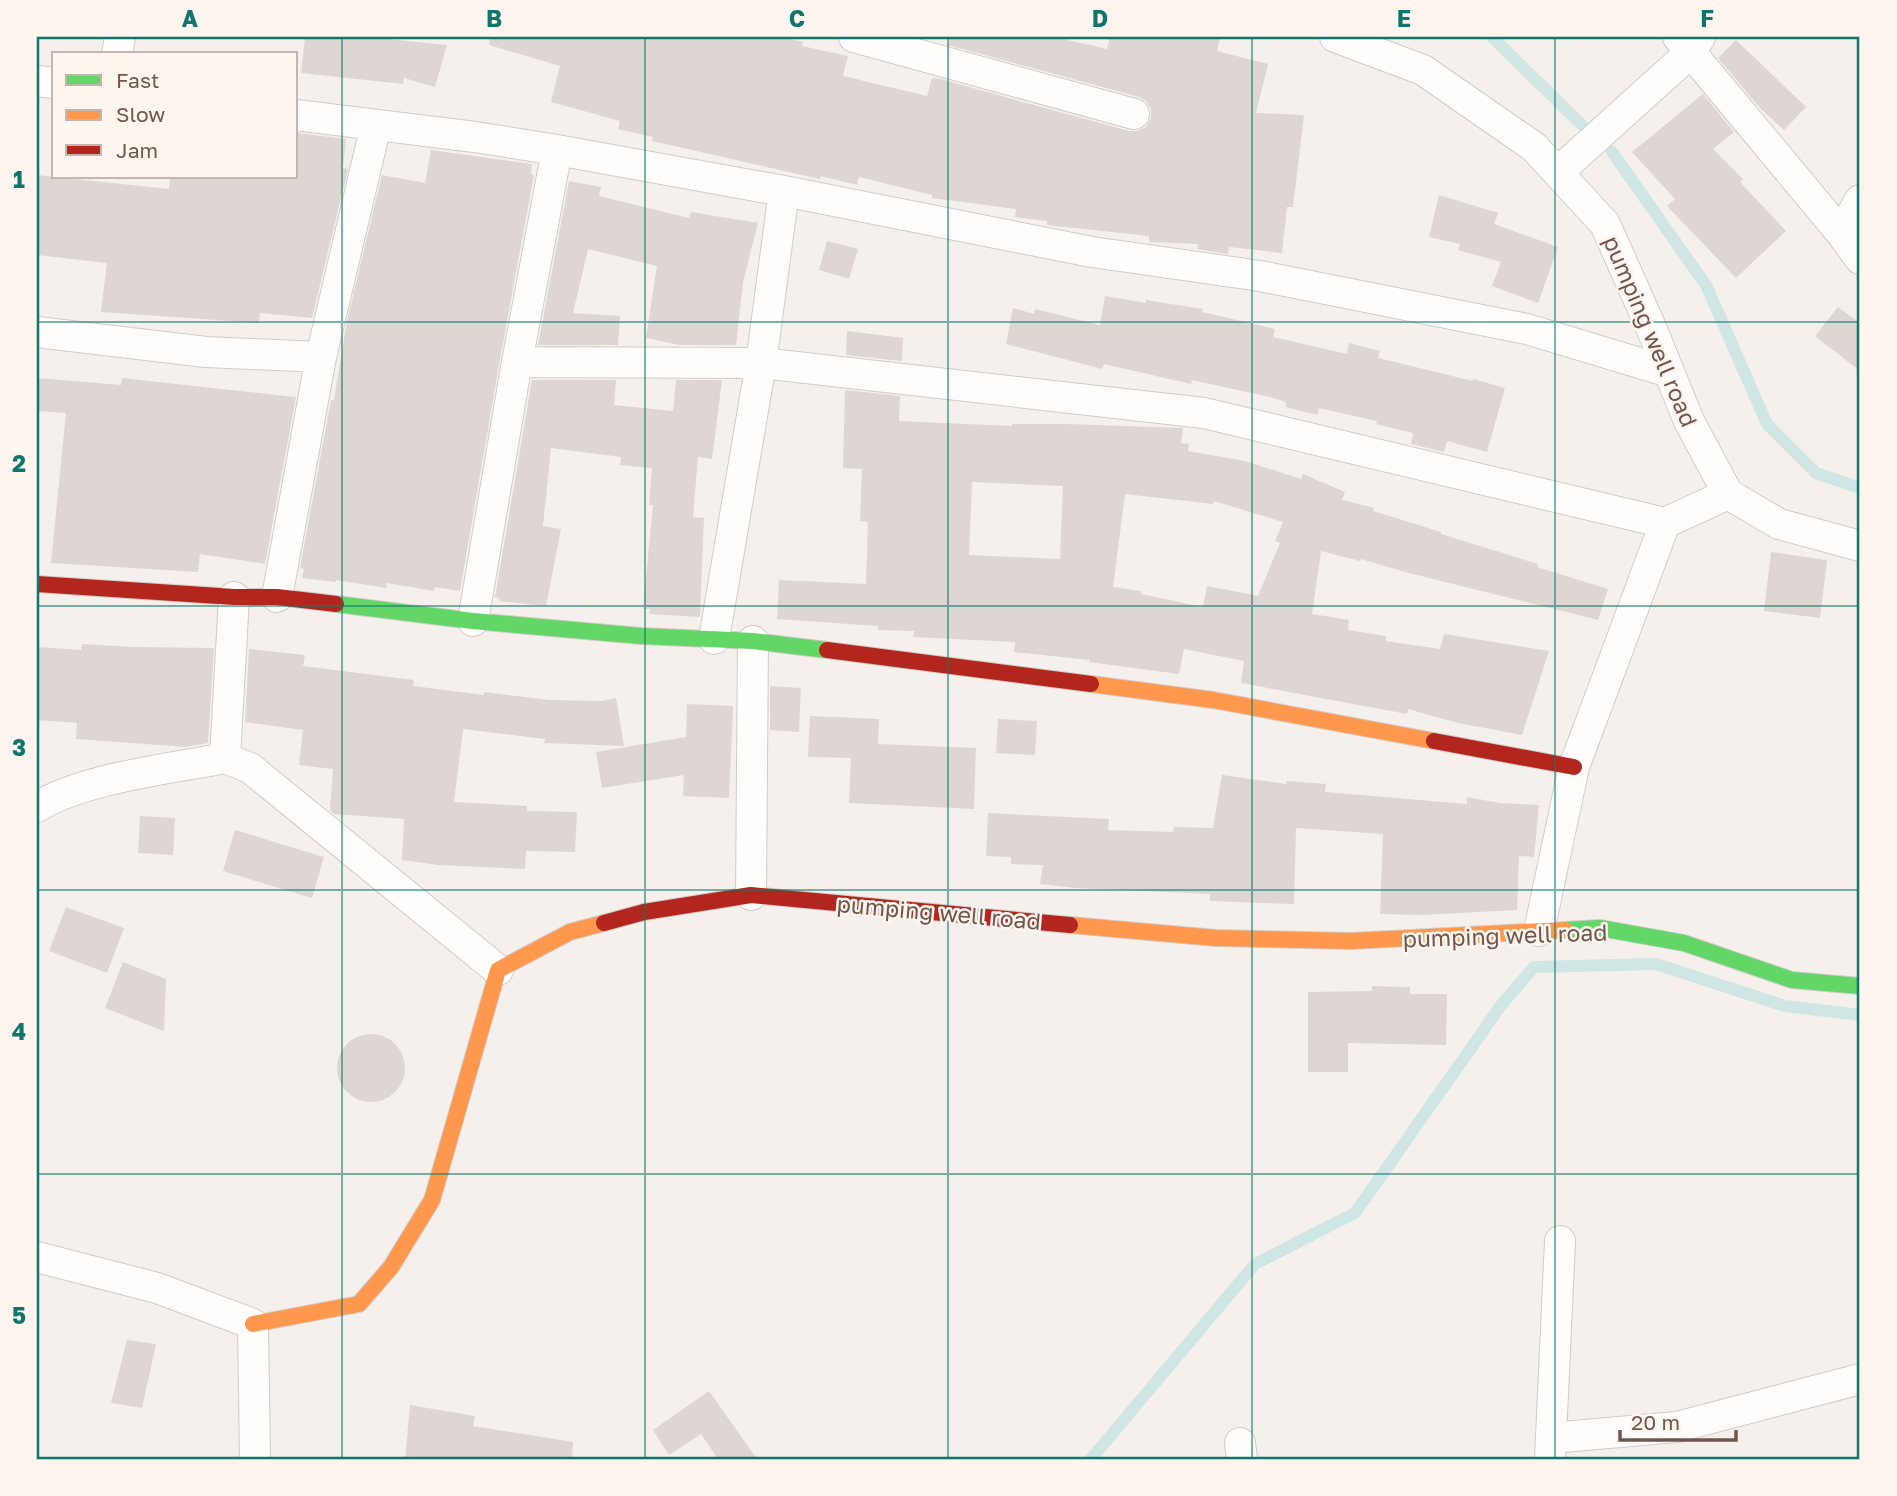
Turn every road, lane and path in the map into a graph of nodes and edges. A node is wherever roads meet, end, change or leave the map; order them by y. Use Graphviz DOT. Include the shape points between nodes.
graph roads {
  1 [pos="854,37"];
  2 [pos="1335,37"];
  3 [pos="1689,42"];
  4 [pos="1133,114"];
  5 [pos="298,115"];
  6 [pos="376,125"];
  7 [pos="557,150"];
  8 [pos="1558,172"];
  9 [pos="784,191"];
  10 [pos="1860,200"];
  11 [pos="1841,233"];
  12 [pos="1860,259"];
  13 [pos="37,332"];
  14 [pos="321,357"];
  15 [pos="517,362"];
  16 [pos="761,363"];
  17 [pos="1669,372"];
  18 [pos="1728,494"];
  19 [pos="1665,523"];
  20 [pos="1860,546"];
  21 [pos="37,584"];
  22 [pos="234,597"];
  23 [pos="277,597"];
  24 [pos="473,621"];
  25 [pos="714,639"];
  26 [pos="753,642"];
  27 [pos="225,758"];
  28 [pos="1574,766"];
  29 [pos="37,807"];
  30 [pos="751,895"];
  31 [pos="1539,931"];
  32 [pos="498,970"];
  33 [pos="1860,986"];
  34 [pos="1560,1241"];
  35 [pos="37,1257"];
  36 [pos="253,1324"];
  37 [pos="1860,1379"];
  38 [pos="1551,1449"];
  39 [pos="256,1459"];
  1 -- 4 [label="street"];
  2 -- 8 [label="street, pumping well road" via="1423,70 1534,147"];
  3 -- 8 [label="street"];
  3 -- 11 [label="street"];
  5 -- 6 [label="street"];
  6 -- 7 [label="street"];
  6 -- 14 [label="street"];
  7 -- 9 [label="street"];
  7 -- 15 [label="street"];
  8 -- 17 [label="street, pumping well road" via="1605,224"];
  9 -- 16 [label="street"];
  9 -- 17 [label="street" via="1092,252 1260,276 1527,329"];
  10 -- 11 [label="street"];
  11 -- 12 [label="street"];
  13 -- 14 [label="street" via="206,352"];
  14 -- 23 [label="street"];
  15 -- 16 [label="street"];
  15 -- 24 [label="street"];
  16 -- 19 [label="street" via="1204,413"];
  16 -- 25 [label="street"];
  17 -- 18 [label="street, pumping well road"];
  18 -- 19 [label="street"];
  18 -- 20 [label="street" via="1779,524"];
  19 -- 28 [label="street"];
  21 -- 22 [label="street"];
  22 -- 23 [label="street"];
  22 -- 27 [label="street"];
  23 -- 24 [label="street"];
  24 -- 25 [label="street"];
  25 -- 26 [label="street"];
  26 -- 28 [label="street" via="1213,700"];
  26 -- 30 [label="street"];
  27 -- 29 [label="street" via="57,794"];
  27 -- 32 [label="street" via="250,768"];
  28 -- 31 [label="street"];
  30 -- 31 [label="street, pumping well road" via="1216,937 1351,941"];
  30 -- 32 [label="street, pumping well road" via="644,912 570,932"];
  31 -- 33 [label="street, pumping well road" via="1600,928 1684,943 1792,980"];
  32 -- 36 [label="street" via="432,1200 391,1267 359,1304"];
  34 -- 38 [label="street"];
  35 -- 36 [label="street" via="157,1288"];
  36 -- 39 [label="street"];
  37 -- 38 [label="street" via="1677,1427"];
}
